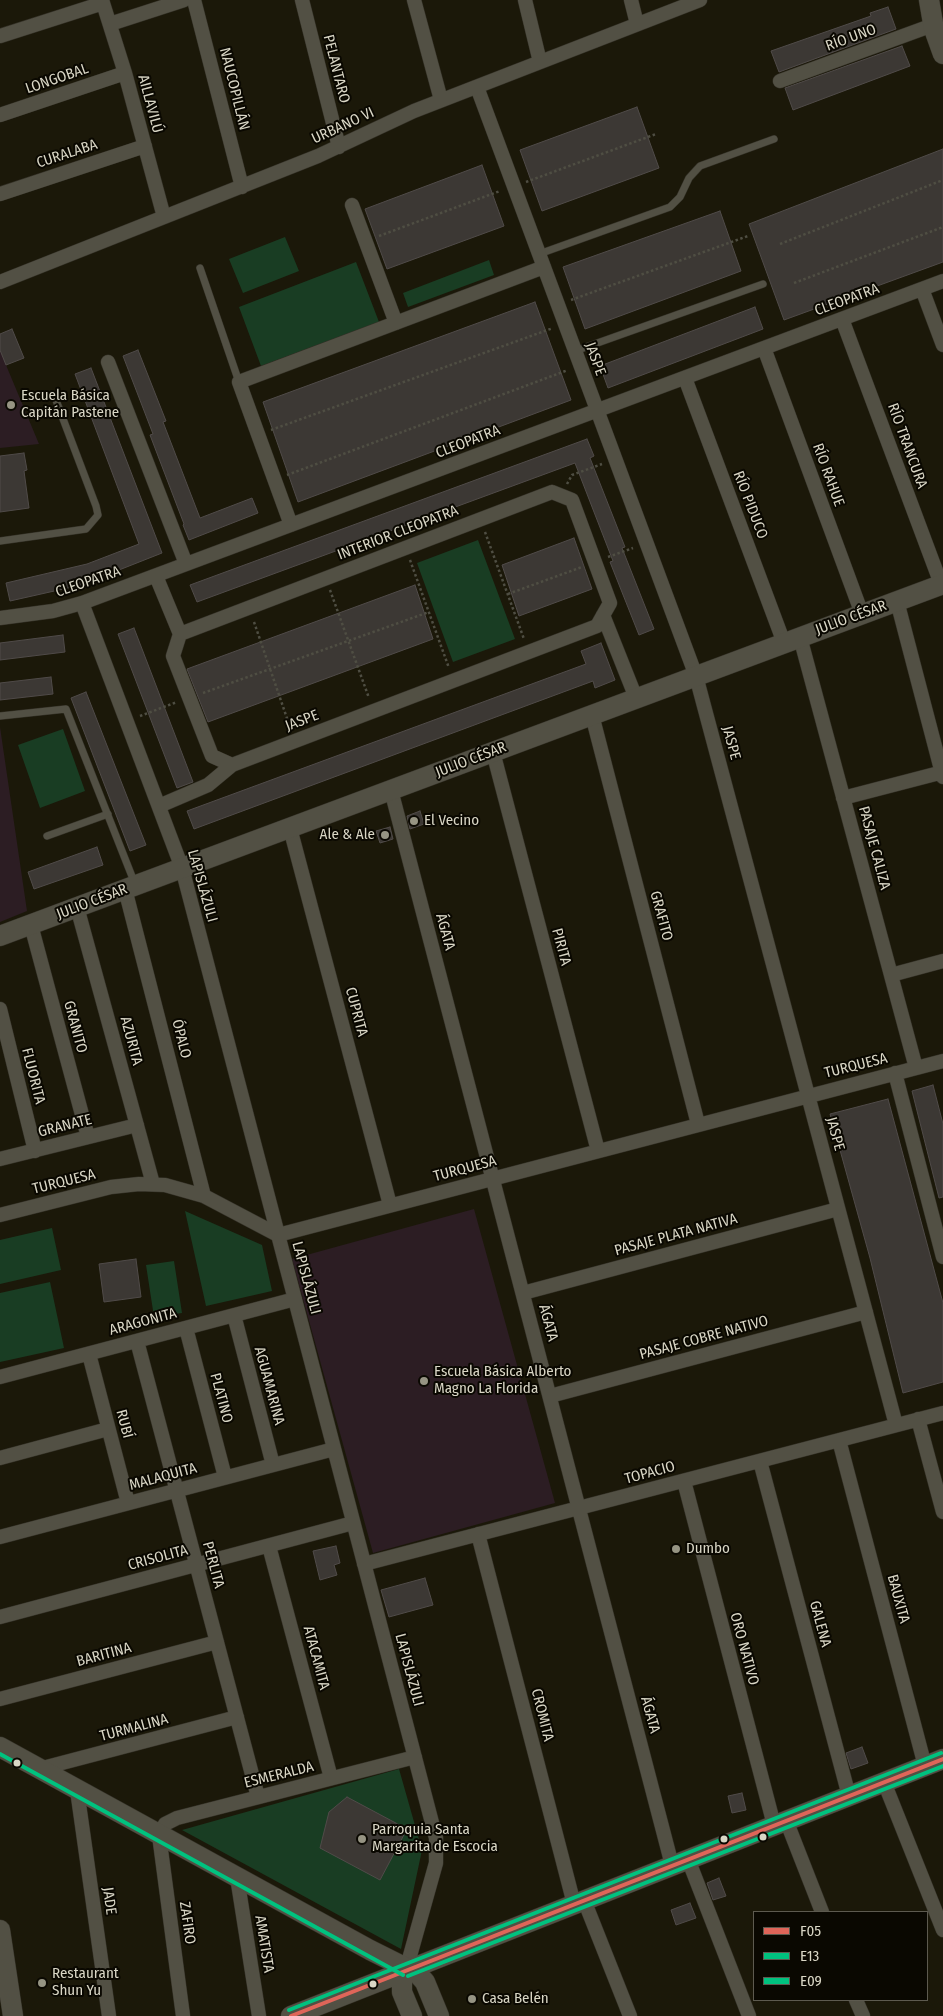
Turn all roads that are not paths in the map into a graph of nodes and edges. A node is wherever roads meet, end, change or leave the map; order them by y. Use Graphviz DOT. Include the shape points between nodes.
graph roads {
  1 [pos="184,0"];
  2 [pos="194,0"];
  3 [pos="302,0"];
  4 [pos="414,0"];
  5 [pos="525,0"];
  6 [pos="631,0"];
  7 [pos="700,0"];
  8 [pos="929,0"];
  9 [pos="102,1"];
  10 [pos="110,24"];
  11 [pos="637,24"];
  12 [pos="937,27"];
  13 [pos="0,36"];
  14 [pos="943,54"];
  15 [pos="540,62"];
  16 [pos="125,73"];
  17 [pos="780,81"];
  18 [pos="477,87"];
  19 [pos="441,100"];
  20 [pos="0,115"];
  21 [pos="774,139"];
  22 [pos="145,146"];
  23 [pos="338,147"];
  24 [pos="242,187"];
  25 [pos="0,194"];
  26 [pos="352,205"];
  27 [pos="164,218"];
  28 [pos="541,261"];
  29 [pos="200,268"];
  30 [pos="943,281"];
  31 [pos="0,282"];
  32 [pos="763,284"];
  33 [pos="922,289"];
  34 [pos="842,319"];
  35 [pos="396,323"];
  36 [pos="943,345"];
  37 [pos="764,348"];
  38 [pos="575,351"];
  39 [pos="108,362"];
  40 [pos="685,378"];
  41 [pos="239,382"];
  42 [pos="54,395"];
  43 [pos="597,410"];
  44 [pos="291,525"];
  45 [pos="0,541"];
  46 [pos="186,564"];
  47 [pos="156,576"];
  48 [pos="942,584"];
  49 [pos="897,601"];
  50 [pos="82,603"];
  51 [pos="862,614"];
  52 [pos="604,615"];
  53 [pos="0,618"];
  54 [pos="180,634"];
  55 [pos="792,640"];
  56 [pos="696,676"];
  57 [pos="636,698"];
  58 [pos="592,715"];
  59 [pos="0,716"];
  60 [pos="493,752"];
  61 [pos="232,764"];
  62 [pos="943,774"];
  63 [pos="391,790"];
  64 [pos="843,798"];
  65 [pos="159,806"];
  66 [pos="108,814"];
  67 [pos="290,828"];
  68 [pos="47,836"];
  69 [pos="182,868"];
  70 [pos="130,887"];
  71 [pos="77,907"];
  72 [pos="31,925"];
  73 [pos="0,936"];
  74 [pos="943,961"];
  75 [pos="891,975"];
  76 [pos="0,1009"];
  77 [pos="943,1061"];
  78 [pos="916,1068"];
  79 [pos="894,1073"];
  80 [pos="808,1095"];
  81 [pos="698,1124"];
  82 [pos="137,1125"];
  83 [pos="88,1137"];
  84 [pos="35,1151"];
  85 [pos="598,1151"];
  86 [pos="0,1159"];
  87 [pos="493,1178"];
  88 [pos="153,1184"];
  89 [pos="204,1196"];
  90 [pos="390,1205"];
  91 [pos="838,1209"];
  92 [pos="0,1215"];
  93 [pos="278,1235"];
  94 [pos="943,1257"];
  95 [pos="523,1293"];
  96 [pos="295,1299"];
  97 [pos="866,1312"];
  98 [pos="234,1315"];
  99 [pos="186,1328"];
  100 [pos="137,1341"];
  101 [pos="89,1354"];
  102 [pos="0,1377"];
  103 [pos="550,1396"];
  104 [pos="943,1413"];
  105 [pos="918,1419"];
  106 [pos="896,1425"];
  107 [pos="108,1430"];
  108 [pos="839,1440"];
  109 [pos="334,1449"];
  110 [pos="0,1458"];
  111 [pos="760,1460"];
  112 [pos="274,1465"];
  113 [pos="225,1477"];
  114 [pos="684,1481"];
  115 [pos="177,1490"];
  116 [pos="128,1503"];
  117 [pos="579,1508"];
  118 [pos="943,1512"];
  119 [pos="353,1523"];
  120 [pos="478,1534"];
  121 [pos="0,1537"];
  122 [pos="269,1546"];
  123 [pos="364,1564"];
  124 [pos="196,1565"];
  125 [pos="0,1617"];
  126 [pos="217,1642"];
  127 [pos="0,1699"];
  128 [pos="237,1718"];
  129 [pos="0,1748"];
  130 [pos="415,1757"];
  131 [pos="934,1763"];
  132 [pos="40,1769"];
  133 [pos="331,1778"];
  134 [pos="884,1782"];
  135 [pos="77,1790"];
  136 [pos="849,1796"];
  137 [pos="258,1797"];
  138 [pos="780,1823"];
  139 [pos="159,1835"];
  140 [pos="680,1862"];
  141 [pos="237,1877"];
  142 [pos="579,1902"];
  143 [pos="822,1911"];
  144 [pos="0,1930"];
  145 [pos="943,1930"];
  146 [pos="406,1970"];
  147 [pos="856,2001"];
  148 [pos="13,2016"];
  149 [pos="109,2016"];
  150 [pos="183,2016"];
  151 [pos="259,2016"];
  152 [pos="291,2016"];
  153 [pos="412,2016"];
  154 [pos="439,2016"];
  155 [pos="630,2016"];
  156 [pos="750,2016"];
  157 [pos="863,2016"];
  1 -- 10 [label="street"];
  2 -- 24 [label="street, NAUCOPILLÁN"];
  3 -- 23 [label="street, PELANTARO"];
  4 -- 19 [label="street"];
  5 -- 15 [label="street"];
  6 -- 11 [label="street"];
  7 -- 11 [label="street, URBANO VI"];
  8 -- 12 [label="street"];
  9 -- 10 [label="street, AILLAVILÚ"];
  9 -- 13 [label="street"];
  10 -- 16 [label="street, AILLAVILÚ"];
  11 -- 15 [label="street, URBANO VI"];
  12 -- 14 [label="street"];
  12 -- 17 [label="street, RÍO UNO"];
  15 -- 18 [label="street, URBANO VI"];
  16 -- 20 [label="street, LONGOBAL"];
  16 -- 22 [label="street, AILLAVILÚ"];
  18 -- 19 [label="street, URBANO VI"];
  18 -- 28 [label="street, JASPE"];
  19 -- 23 [label="street, URBANO VI"];
  21 -- 28 [label="lane" via="700,166 670,208"];
  22 -- 25 [label="street, CURALABA"];
  22 -- 27 [label="street, AILLAVILÚ"];
  23 -- 24 [label="street, URBANO VI"];
  24 -- 27 [label="street, URBANO VI"];
  26 -- 35 [label="street"];
  27 -- 31 [label="street, URBANO VI"];
  28 -- 35 [label="street"];
  28 -- 38 [label="street, JASPE"];
  29 -- 41 [label="lane"];
  30 -- 33 [label="street, CLEOPATRA"];
  32 -- 38 [label="lane"];
  33 -- 34 [label="street, CLEOPATRA"];
  33 -- 36 [label="street"];
  34 -- 37 [label="street, CLEOPATRA"];
  34 -- 48 [label="street, RÍO TRANCURA"];
  35 -- 41 [label="street"];
  37 -- 40 [label="street, CLEOPATRA"];
  37 -- 51 [label="street, RÍO RAHUE"];
  38 -- 43 [label="street, JASPE"];
  39 -- 46 [label="street"];
  40 -- 43 [label="street, CLEOPATRA"];
  40 -- 55 [label="street, RÍO PIDUCO"];
  41 -- 44 [label="street"];
  42 -- 45 [label="lane" via="98,515 86,529"];
  43 -- 44 [label="street, CLEOPATRA"];
  43 -- 56 [label="street, JASPE"];
  44 -- 46 [label="street, CLEOPATRA"];
  46 -- 47 [label="street, CLEOPATRA"];
  47 -- 50 [label="street, CLEOPATRA"];
  47 -- 54 [label="street"];
  48 -- 49 [label="street, JULIO CÉSAR"];
  49 -- 51 [label="street, JULIO CÉSAR"];
  49 -- 62 [label="street"];
  50 -- 53 [label="street, CLEOPATRA" via="53,611"];
  50 -- 65 [label="street, LAPISLÁZULI"];
  51 -- 55 [label="street, JULIO CÉSAR"];
  52 -- 54 [label="street, INTERIOR CLEOPATRA" via="610,603 572,500 552,492"];
  52 -- 57 [label="street"];
  52 -- 61 [label="street, JASPE" via="598,626"];
  54 -- 61 [label="street" via="173,656 212,756"];
  55 -- 56 [label="street, JULIO CÉSAR"];
  55 -- 64 [label="street, PASAJE CALIZA"];
  56 -- 57 [label="street, JULIO CÉSAR"];
  56 -- 80 [label="street, JASPE"];
  57 -- 58 [label="street, JULIO CÉSAR"];
  58 -- 60 [label="street, JULIO CÉSAR"];
  58 -- 81 [label="street, GRAFITO"];
  59 -- 66 [label="lane" via="66,709"];
  60 -- 63 [label="street, JULIO CÉSAR"];
  60 -- 85 [label="street, PIRITA"];
  61 -- 65 [label="street" via="208,785"];
  62 -- 64 [label="street"];
  63 -- 67 [label="street, JULIO CÉSAR"];
  63 -- 87 [label="street, ÁGATA"];
  64 -- 75 [label="street, PASAJE CALIZA"];
  65 -- 69 [label="street, LAPISLÁZULI"];
  66 -- 68 [label="lane"];
  66 -- 70 [label="lane"];
  67 -- 69 [label="street, JULIO CÉSAR"];
  67 -- 90 [label="street, CUPRITA"];
  69 -- 70 [label="street, JULIO CÉSAR"];
  69 -- 93 [label="street, LAPISLÁZULI"];
  70 -- 71 [label="street, JULIO CÉSAR"];
  70 -- 89 [label="street, ÓPALO"];
  71 -- 72 [label="street, JULIO CÉSAR"];
  71 -- 82 [label="street, AZURITA"];
  72 -- 73 [label="street, JULIO CÉSAR"];
  72 -- 83 [label="street, GRANITO"];
  74 -- 75 [label="street"];
  75 -- 78 [label="street, PASAJE CALIZA"];
  76 -- 84 [label="street, FLUORITA"];
  77 -- 78 [label="street, TURQUESA"];
  78 -- 79 [label="street, TURQUESA"];
  79 -- 80 [label="street, TURQUESA"];
  79 -- 94 [label="street"];
  80 -- 81 [label="street, TURQUESA"];
  80 -- 91 [label="street, JASPE"];
  81 -- 85 [label="street, TURQUESA"];
  82 -- 83 [label="street, GRANATE"];
  82 -- 88 [label="street, AZURITA"];
  83 -- 84 [label="street, GRANATE"];
  84 -- 86 [label="street, GRANATE"];
  85 -- 87 [label="street, TURQUESA"];
  87 -- 90 [label="street, TURQUESA"];
  87 -- 95 [label="street, ÁGATA"];
  88 -- 89 [label="street, TURQUESA" via="178,1187"];
  88 -- 92 [label="street, TURQUESA" via="110,1187"];
  89 -- 93 [label="street, TURQUESA"];
  90 -- 93 [label="street, TURQUESA"];
  91 -- 95 [label="street, PASAJE PLATA NATIVA"];
  91 -- 97 [label="street, JASPE"];
  93 -- 96 [label="street, LAPISLÁZULI"];
  95 -- 103 [label="street, ÁGATA"];
  96 -- 98 [label="street, ARAGONITA"];
  96 -- 109 [label="street, LAPISLÁZULI"];
  97 -- 103 [label="street, PASAJE COBRE NATIVO"];
  97 -- 106 [label="street, JASPE"];
  98 -- 99 [label="street, ARAGONITA"];
  98 -- 112 [label="street, AGUAMARINA"];
  99 -- 100 [label="street, ARAGONITA"];
  99 -- 113 [label="street, PLATINO"];
  100 -- 101 [label="street, ARAGONITA"];
  100 -- 115 [label="street, PERLITA"];
  101 -- 102 [label="street, ARAGONITA"];
  101 -- 107 [label="street, RUBÍ"];
  103 -- 117 [label="street, ÁGATA"];
  104 -- 105 [label="street, TOPACIO"];
  105 -- 106 [label="street, TOPACIO"];
  105 -- 118 [label="street"];
  106 -- 108 [label="street, TOPACIO"];
  107 -- 110 [label="street"];
  107 -- 116 [label="street, RUBÍ"];
  108 -- 111 [label="street, TOPACIO"];
  108 -- 131 [label="street, BAUXITA"];
  109 -- 112 [label="street, MALAQUITA"];
  109 -- 119 [label="street, LAPISLÁZULI"];
  111 -- 114 [label="street, TOPACIO"];
  111 -- 136 [label="street, GALENA"];
  112 -- 113 [label="street, MALAQUITA"];
  113 -- 115 [label="street, MALAQUITA"];
  114 -- 117 [label="street, TOPACIO"];
  114 -- 138 [label="street, ORO NATIVO"];
  115 -- 116 [label="street, MALAQUITA"];
  115 -- 124 [label="street, PERLITA"];
  116 -- 121 [label="street, MALAQUITA"];
  117 -- 120 [label="street, TOPACIO"];
  117 -- 140 [label="street, ÁGATA"];
  119 -- 122 [label="street, CRISOLITA"];
  119 -- 123 [label="street, LAPISLÁZULI"];
  120 -- 123 [label="street, TOPACIO"];
  120 -- 142 [label="street, CROMITA"];
  122 -- 124 [label="street, CRISOLITA"];
  122 -- 133 [label="street, ATACAMITA"];
  123 -- 130 [label="street, LAPISLÁZULI"];
  124 -- 125 [label="street, CRISOLITA"];
  124 -- 126 [label="street, PERLITA"];
  126 -- 127 [label="street, BARITINA"];
  126 -- 128 [label="street, PERLITA"];
  128 -- 132 [label="street, TURMALINA"];
  128 -- 137 [label="street, PERLITA"];
  129 -- 132 [label="street"];
  130 -- 133 [label="street, ESMERALDA"];
  130 -- 146 [label="street, LAPISLÁZULI" via="436,1838 437,1854"];
  131 -- 134 [label="street"];
  132 -- 135 [label="street"];
  133 -- 137 [label="street, ESMERALDA"];
  134 -- 136 [label="street"];
  134 -- 145 [label="street"];
  135 -- 139 [label="street"];
  135 -- 149 [label="street, JADE"];
  136 -- 138 [label="street"];
  137 -- 139 [label="street, ESMERALDA" via="170,1820"];
  138 -- 140 [label="street"];
  138 -- 143 [label="street, ORO NATIVO"];
  139 -- 141 [label="street"];
  139 -- 150 [label="street, ZAFIRO"];
  140 -- 142 [label="street"];
  140 -- 156 [label="street, ÁGATA"];
  141 -- 146 [label="street"];
  141 -- 151 [label="street, AMATISTA"];
  142 -- 146 [label="street"];
  142 -- 155 [label="street, CROMITA"];
  144 -- 148 [label="street"];
  146 -- 152 [label="street"];
  146 -- 153 [label="street" via="402,1992"];
  146 -- 154 [label="street" via="418,1974 425,1982"];
  147 -- 157 [label="street"];
}
